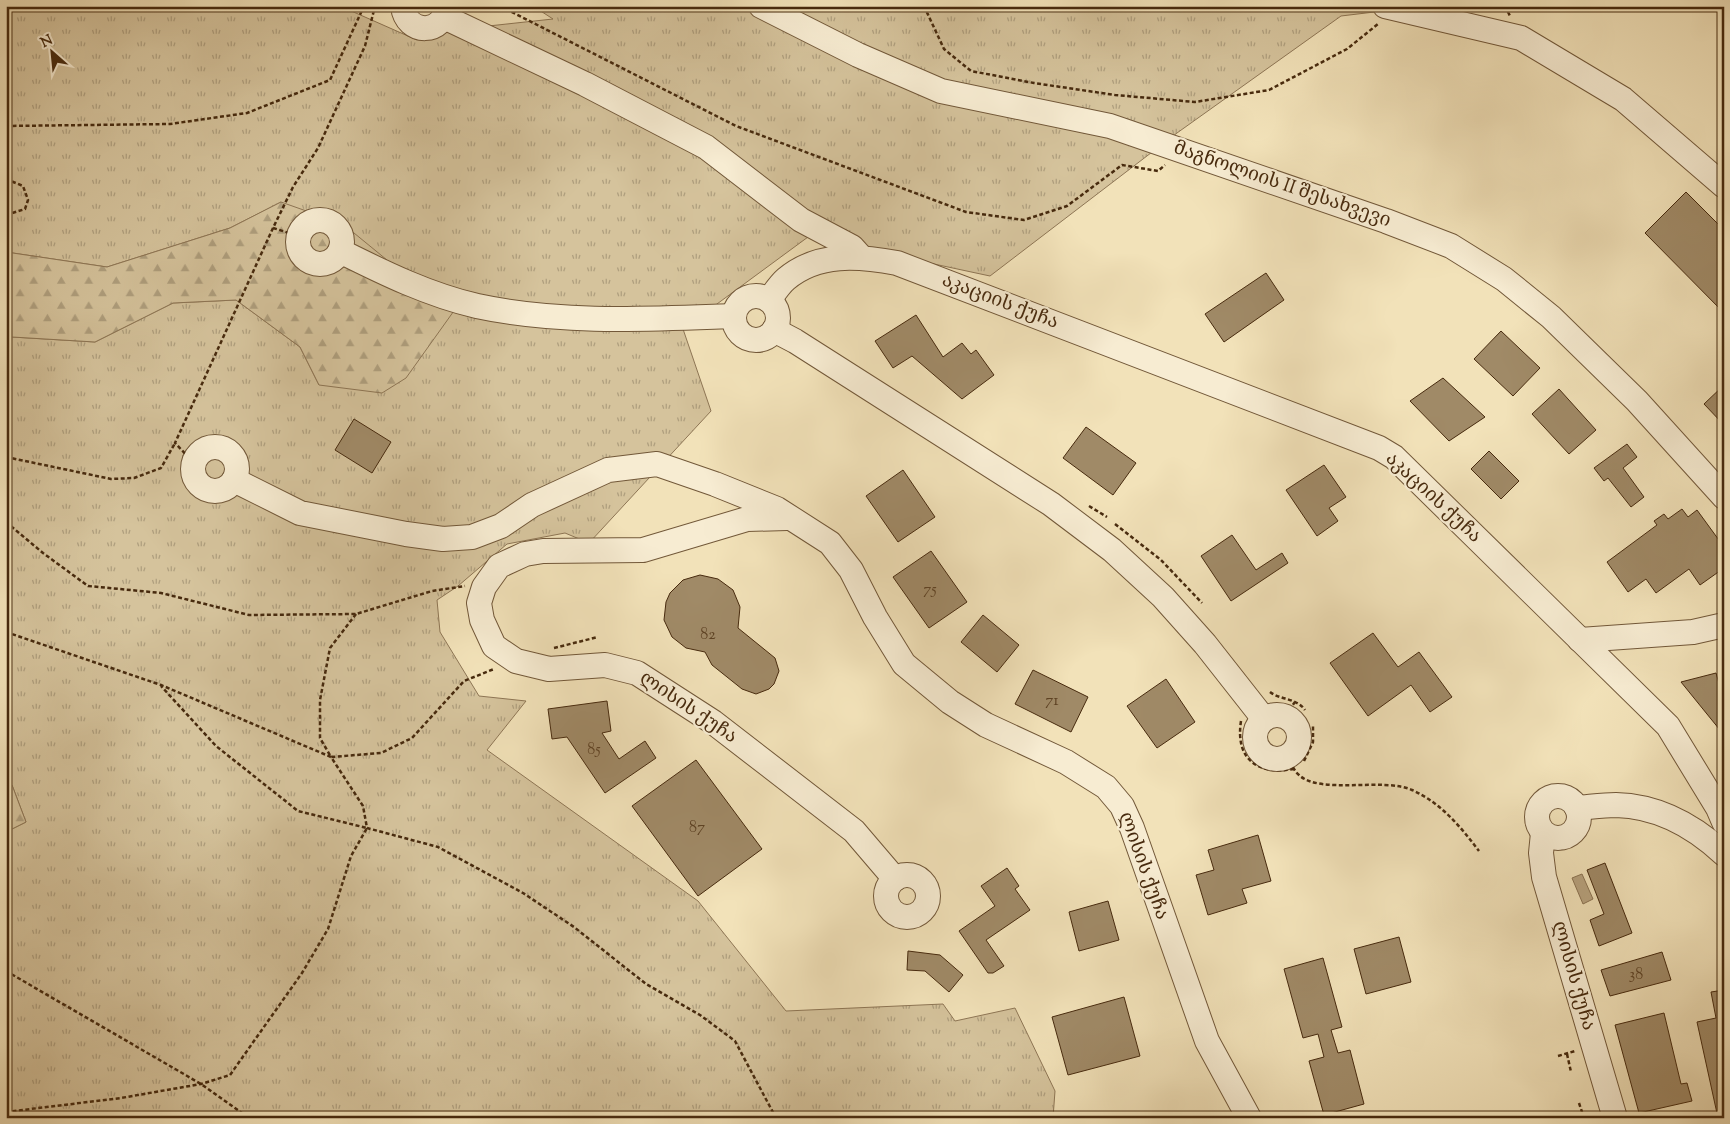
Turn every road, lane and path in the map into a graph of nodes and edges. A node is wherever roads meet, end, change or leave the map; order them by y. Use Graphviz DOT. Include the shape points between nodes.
graph roads {
  1 [pos="364,6"];
  2 [pos="500,6"];
  3 [pos="761,6"];
  4 [pos="924,6"];
  5 [pos="1390,8"];
  6 [pos="403,10"];
  7 [pos="445,11"];
  8 [pos="6,126"];
  9 [pos="1171,148"];
  10 [pos="6,179"];
  11 [pos="1724,186"];
  12 [pos="6,215"];
  13 [pos="273,228"];
  14 [pos="299,236"];
  15 [pos="340,252"];
  16 [pos="861,257"];
  17 [pos="769,300"];
  18 [pos="734,316"];
  19 [pos="774,330"];
  20 [pos="175,443"];
  21 [pos="6,457"];
  22 [pos="194,463"];
  23 [pos="234,480"];
  24 [pos="1724,497"];
  25 [pos="1089,506"];
  26 [pos="1107,517"];
  27 [pos="791,519"];
  28 [pos="6,522"];
  29 [pos="1115,524"];
  30 [pos="484,587"];
  31 [pos="1202,603"];
  32 [pos="356,614"];
  33 [pos="1724,625"];
  34 [pos="6,632"];
  35 [pos="1580,640"];
  36 [pos="516,661"];
  37 [pos="161,685"];
  38 [pos="1270,692"];
  39 [pos="1295,702"];
  40 [pos="1289,710"];
  41 [pos="1306,710"];
  42 [pos="1264,719"];
  43 [pos="1313,724"];
  44 [pos="331,757"];
  45 [pos="1296,758"];
  46 [pos="1585,817"];
  47 [pos="1724,822"];
  48 [pos="367,828"];
  49 [pos="1479,851"];
  50 [pos="1724,854"];
  51 [pos="1558,856"];
  52 [pos="895,879"];
  53 [pos="6,971"];
  54 [pos="1577,1051"];
  55 [pos="1567,1053"];
  56 [pos="1558,1056"];
  57 [pos="1571,1072"];
  58 [pos="201,1084"];
  59 [pos="1579,1103"];
  60 [pos="6,1112"];
  61 [pos="249,1118"];
  62 [pos="776,1118"];
  63 [pos="1249,1118"];
  64 [pos="1584,1118"];
  65 [pos="1615,1118"];
  1 -- 8 [label="path" via="330,80 246,114 170,124"];
  2 -- 9 [label="path" via="736,126 966,212 1024,220 1067,206 1122,165 1158,171 1170,162"];
  3 -- 9 [label="street, მაგნოლიის II შესახვევი" via="858,55 941,91 1110,126"];
  4 -- 5 [label="path" via="944,49 971,70 1115,95 1195,102 1269,90 1347,49"];
  5 -- 11 [label="street" via="1521,38 1623,98"];
  6 -- 7 [label="street" via="407,20 419,28 433,26"];
  6 -- 13 [label="path" via="375,6 365,46 326,131"];
  7 -- 16 [label="street" via="706,147 802,220 852,247"];
  9 -- 24 [label="street, მაგნოლიის II შესახვევი" via="1421,233 1451,246 1504,279 1551,317 1637,401"];
  10 -- 12 [label="path" via="23,186 28,200 25,209"];
  13 -- 14 [label="path"];
  13 -- 20 [label="path"];
  14 -- 15 [label="street" via="299,249 312,263 331,261"];
  14 -- 15 [label="street" via="307,225 328,222 341,237"];
  15 -- 18 [label="street" via="410,285 476,306 530,315 618,320"];
  16 -- 17 [label="street, აკაციის ქუჩა" via="828,259 802,269 786,279"];
  16 -- 35 [label="street, აკაციის ქუჩა" via="897,263 1379,448 1394,457"];
  17 -- 18 [label="street" via="758,296 747,298 738,305"];
  17 -- 19 [label="street" via="777,311"];
  18 -- 19 [label="street" via="738,331 745,337 761,339"];
  19 -- 42 [label="street" via="1051,504 1112,550 1205,644"];
  20 -- 21 [label="path" via="162,468 134,478 111,479"];
  20 -- 22 [label="path"];
  22 -- 23 [label="street" via="195,477 210,490 223,489"];
  22 -- 23 [label="street" via="202,451 217,447 224,449 237,466"];
  23 -- 27 [label="street, ლისის ქუჩა" via="300,513 442,539 472,537 501,526 541,501 608,470 657,464 777,509"];
  25 -- 26 [label="path"];
  27 -- 30 [label="street, ლისის ქუჩა" via="747,519 643,550 525,554 500,566"];
  27 -- 63 [label="street, ლისის ქუჩა" via="830,543 851,570 904,664 950,702 986,725 1066,762 1106,786 1122,806 1207,1041"];
  28 -- 32 [label="path" via="88,586 161,593 249,615"];
  29 -- 31 [label="path" via="1160,560"];
  30 -- 32 [label="path" via="458,586 432,591"];
  30 -- 36 [label="street, ლისის ქუჩა" via="478,603 482,620 494,646"];
  32 -- 44 [label="path" via="330,648 320,700 320,738"];
  33 -- 35 [label="street" via="1693,632"];
  34 -- 37 [label="path"];
  35 -- 47 [label="street, აკაციის ქუჩა" via="1668,726"];
  36 -- 44 [label="path" via="464,681 412,738 381,753"];
  36 -- 52 [label="street, ლისის ქუჩა" via="549,669 605,665 637,673 713,722 854,832"];
  37 -- 44 [label="path"];
  37 -- 48 [label="path" via="216,746 298,811"];
  38 -- 39 [label="path"];
  39 -- 40 [label="path"];
  39 -- 41 [label="path"];
  42 -- 45 [label="street" via="1278,715 1295,725 1299,738 1294,750"];
  42 -- 45 [label="street" via="1256,730 1255,738 1261,752 1274,758"];
  43 -- 45 [label="path" via="1313,742"];
  44 -- 48 [label="path" via="363,806"];
  45 -- 49 [label="path" via="1294,769 1300,777 1315,783 1410,788 1439,805"];
  46 -- 50 [label="street" via="1616,805 1660,814 1699,832"];
  46 -- 51 [label="path" via="1587,826 1579,840 1560,849"];
  46 -- 65 [label="street, ლისის ქუჩა" via="1570,834 1554,838 1544,833 1541,852 1544,877"];
  48 -- 58 [label="path" via="351,856 328,929 302,973 230,1075"];
  48 -- 62 [label="path" via="438,847 523,893 574,926 646,984 700,1015 735,1041"];
  53 -- 58 [label="path"];
  54 -- 55 [label="path"];
  55 -- 56 [label="path"];
  55 -- 57 [label="path"];
  58 -- 60 [label="path"];
  58 -- 61 [label="path"];
  59 -- 64 [label="path"];
}
